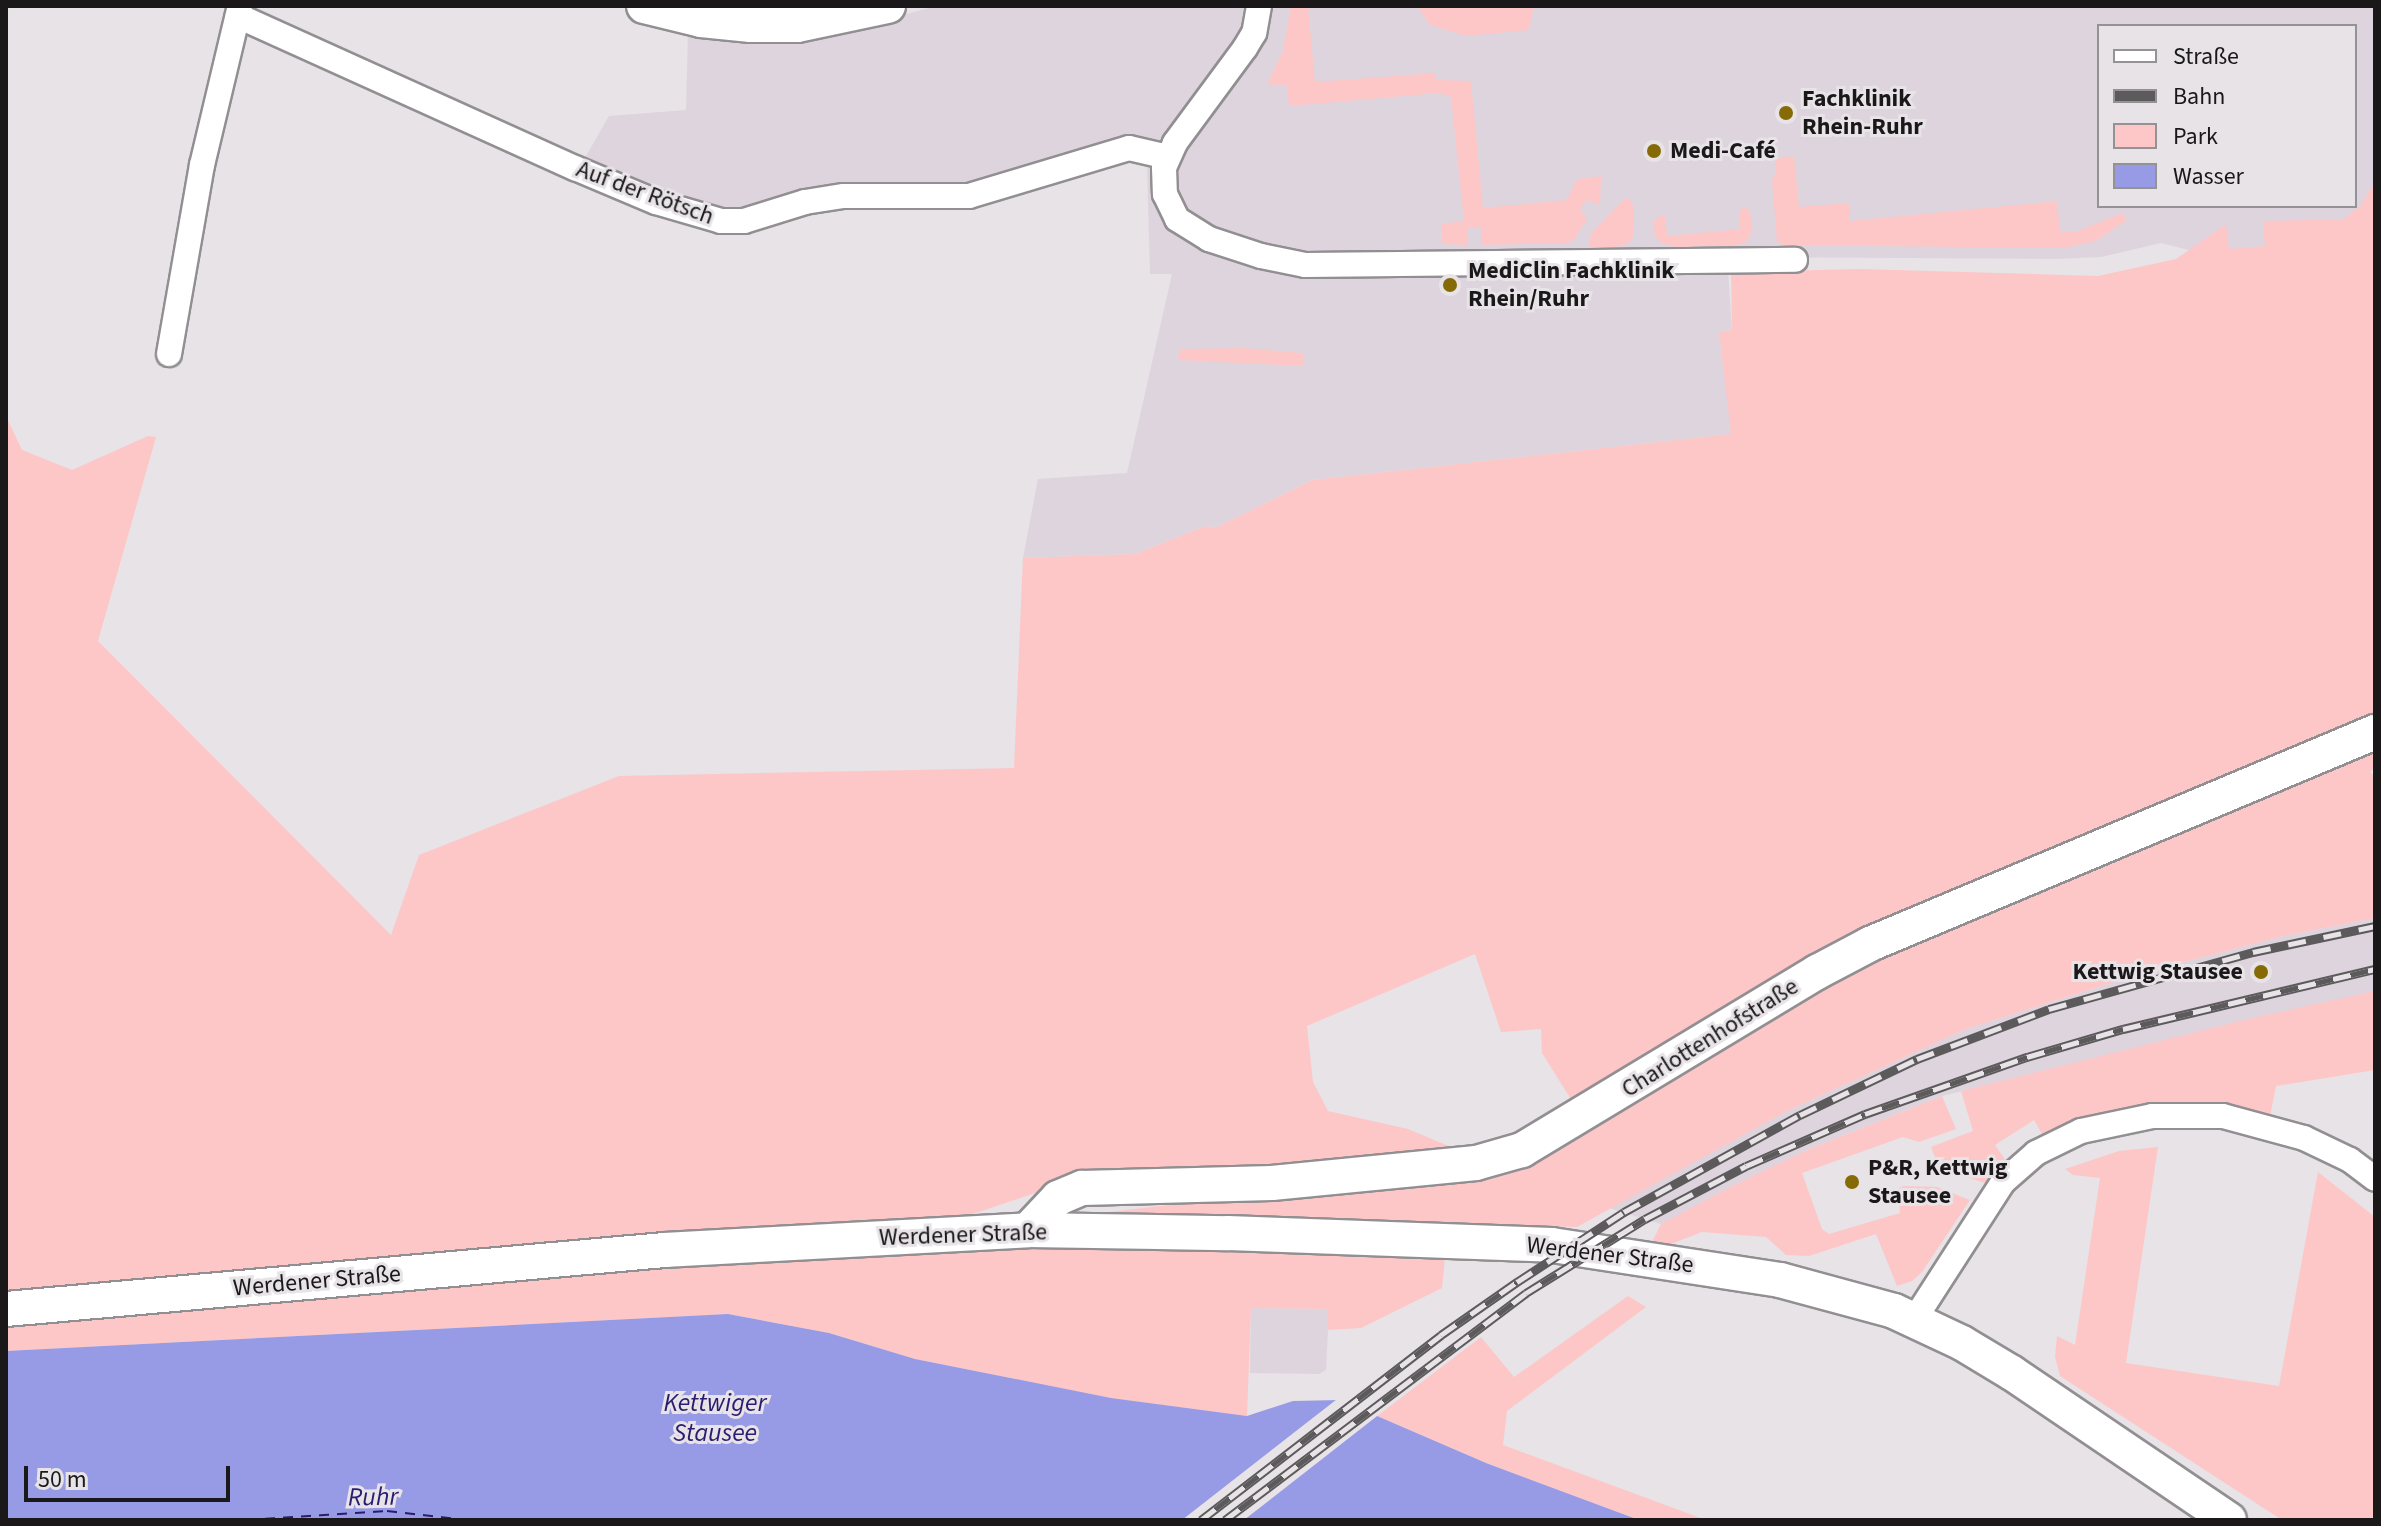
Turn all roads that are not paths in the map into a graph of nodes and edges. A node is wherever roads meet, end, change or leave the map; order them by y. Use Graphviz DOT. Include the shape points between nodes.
graph roads {
  1 [pos="644,6"];
  2 [pos="888,6"];
  3 [pos="1259,6"];
  4 [pos="239,11"];
  5 [pos="1168,157"];
  6 [pos="1795,260"];
  7 [pos="169,354"];
  8 [pos="2375,732"];
  9 [pos="2375,1179"];
  10 [pos="1028,1230"];
  11 [pos="6,1309"];
  12 [pos="1914,1320"];
  13 [pos="2229,1520"];
  1 -- 2 [label="main road" via="701,20 797,25"];
  3 -- 5 [label="street" via="1245,48"];
  4 -- 5 [label="street, Auf der Rötsch" via="575,168 656,202 721,221 744,221 844,196 969,196 1129,148"];
  4 -- 7 [label="street, Auf der Rötsch" via="202,165"];
  5 -- 6 [label="street" via="1165,194 1183,224 1226,246 1300,264"];
  8 -- 10 [label="main road, Charlottenhofstraße" via="1870,944 1510,1155 1272,1183 1082,1188 1058,1198"];
  9 -- 12 [label="street" via="2304,1138 2234,1118 2187,1113 2081,1131 2036,1153 2003,1182"];
  10 -- 11 [label="main road, Werdener Straße" via="664,1250"];
  10 -- 12 [label="main road, Werdener Straße" via="1552,1245 1780,1280 1865,1301"];
  12 -- 13 [label="main road, Werdener Straße" via="2040,1391"];
}
